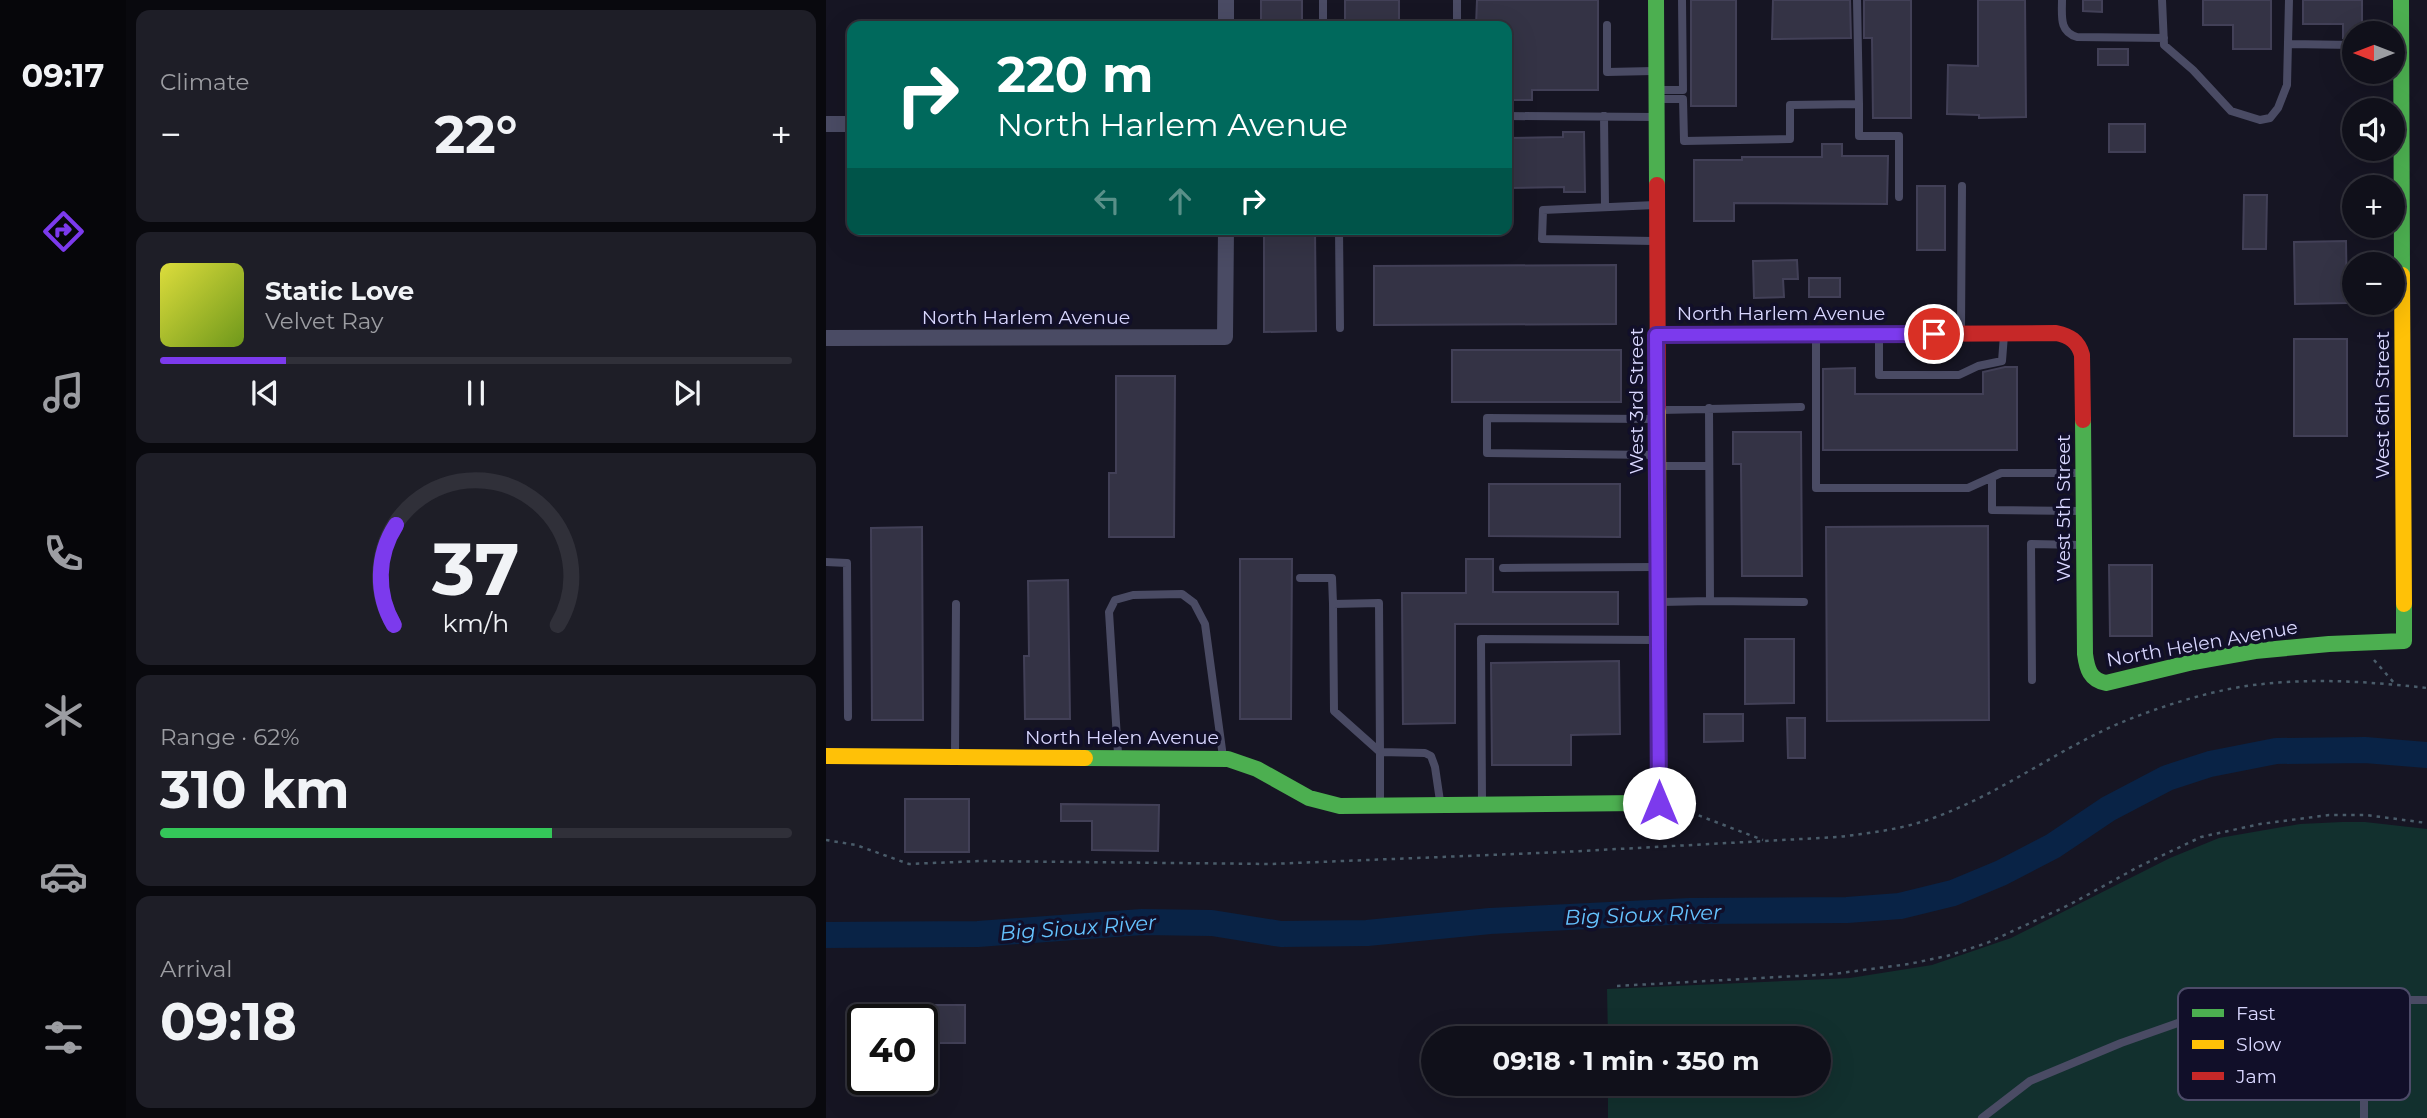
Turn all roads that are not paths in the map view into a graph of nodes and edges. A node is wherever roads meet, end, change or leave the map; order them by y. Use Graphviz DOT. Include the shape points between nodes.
graph roads {
  1 [pos="1226,0"];
  2 [pos="1323,0"];
  3 [pos="1457,0"];
  4 [pos="1656,0"];
  5 [pos="1682,0"];
  6 [pos="1857,0"];
  7 [pos="2062,0"];
  8 [pos="2162,0"];
  9 [pos="2289,0"];
  10 [pos="2401,0"];
  11 [pos="1226,21"];
  12 [pos="1323,21"];
  13 [pos="1457,21"];
  14 [pos="2398,21"];
  15 [pos="1607,25"];
  16 [pos="2164,38"];
  17 [pos="1682,43"];
  18 [pos="1656,44"];
  19 [pos="2289,44"];
  20 [pos="2342,45"];
  21 [pos="1656,71"];
  22 [pos="2398,84"];
  23 [pos="1656,95"];
  24 [pos="1859,104"];
  25 [pos="1512,116"];
  26 [pos="1604,117"];
  27 [pos="1656,117"];
  28 [pos="826,124"];
  29 [pos="847,124"];
  30 [pos="1962,186"];
  31 [pos="1899,197"];
  32 [pos="1656,205"];
  33 [pos="1605,207"];
  34 [pos="1226,235"];
  35 [pos="1339,235"];
  36 [pos="1656,242"];
  37 [pos="1340,328"];
  38 [pos="1961,333"];
  39 [pos="2004,333"];
  40 [pos="1816,334"];
  41 [pos="1879,334"];
  42 [pos="1656,335"];
  43 [pos="826,338"];
  44 [pos="2073,338"];
  45 [pos="1801,407"];
  46 [pos="1709,408"];
  47 [pos="1657,415"];
  48 [pos="1657,461"];
  49 [pos="1709,466"];
  50 [pos="2084,473"];
  51 [pos="1992,479"];
  52 [pos="2084,511"];
  53 [pos="2084,545"];
  54 [pos="826,562"];
  55 [pos="1658,567"];
  56 [pos="1503,568"];
  57 [pos="1300,578"];
  58 [pos="1710,601"];
  59 [pos="1658,602"];
  60 [pos="1804,602"];
  61 [pos="956,604"];
  62 [pos="1333,604"];
  63 [pos="1658,640"];
  64 [pos="2403,641"];
  65 [pos="2093,679"];
  66 [pos="2032,680"];
  67 [pos="848,717"];
  68 [pos="1380,752"];
  69 [pos="826,756"];
  70 [pos="956,757"];
  71 [pos="1118,757"];
  72 [pos="1223,758"];
  73 [pos="1659,803"];
  74 [pos="1441,804"];
  75 [pos="1482,804"];
  76 [pos="1380,805"];
  77 [pos="2178,1023"];
  78 [pos="2364,1100"];
  79 [pos="1982,1118"];
  80 [pos="2364,1118"];
  1 -- 11 [label="street"];
  2 -- 12 [label="lane"];
  3 -- 13 [label="lane"];
  4 -- 18 [label="street, West 3rd Street"];
  5 -- 17 [label="lane"];
  6 -- 24 [label="lane"];
  7 -- 16 [label="lane" via="2062,23 2070,35"];
  8 -- 16 [label="lane"];
  9 -- 19 [label="lane"];
  10 -- 14 [label="street, West 6th Street"];
  15 -- 21 [label="lane" via="1607,72"];
  16 -- 19 [label="lane" via="2164,45 2231,111 2260,120 2270,118 2278,108 2287,85"];
  17 -- 18 [label="lane"];
  17 -- 23 [label="lane" via="1683,90"];
  18 -- 21 [label="street, West 3rd Street"];
  19 -- 20 [label="lane"];
  21 -- 23 [label="street, West 3rd Street"];
  22 -- 64 [label="street, West 6th Street"];
  23 -- 24 [label="lane" via="1683,99 1684,141 1790,139 1790,105"];
  23 -- 27 [label="street, West 3rd Street"];
  24 -- 31 [label="lane" via="1859,136 1899,136"];
  25 -- 26 [label="lane"];
  26 -- 27 [label="lane"];
  26 -- 33 [label="lane"];
  27 -- 32 [label="street, West 3rd Street"];
  28 -- 29 [label="street"];
  30 -- 38 [label="lane"];
  32 -- 33 [label="lane"];
  32 -- 36 [label="street, West 3rd Street"];
  33 -- 36 [label="lane" via="1543,210 1542,239"];
  34 -- 43 [label="street, North Harlem Avenue" via="1225,337"];
  35 -- 37 [label="lane"];
  36 -- 42 [label="street, West 3rd Street"];
  38 -- 39 [label="street, North Harlem Avenue"];
  38 -- 41 [label="street, North Harlem Avenue"];
  39 -- 41 [label="lane" via="2002,361 1959,375 1879,374"];
  39 -- 44 [label="street, North Harlem Avenue" via="2056,333"];
  40 -- 41 [label="street, North Harlem Avenue"];
  40 -- 42 [label="street, North Harlem Avenue"];
  40 -- 51 [label="lane" via="1816,488 1968,488"];
  42 -- 47 [label="street, West 3rd Street"];
  44 -- 50 [label="street, West 5th Street" via="2082,355"];
  45 -- 46 [label="lane"];
  46 -- 47 [label="lane"];
  46 -- 49 [label="lane"];
  47 -- 48 [label="street, West 3rd Street"];
  47 -- 48 [label="lane" via="1487,418 1486,453"];
  48 -- 49 [label="lane"];
  48 -- 55 [label="street, West 3rd Street"];
  49 -- 58 [label="lane"];
  50 -- 51 [label="lane" via="2001,473"];
  50 -- 52 [label="street, West 5th Street"];
  51 -- 52 [label="lane" via="1992,510"];
  52 -- 53 [label="street, West 5th Street"];
  53 -- 65 [label="street, West 5th Street" via="2085,654"];
  53 -- 66 [label="lane" via="2031,544"];
  54 -- 67 [label="lane" via="848,563"];
  55 -- 56 [label="lane"];
  55 -- 59 [label="street, West 3rd Street"];
  57 -- 62 [label="lane" via="1332,578"];
  58 -- 59 [label="lane"];
  58 -- 60 [label="lane"];
  59 -- 63 [label="street, West 3rd Street"];
  61 -- 70 [label="lane"];
  62 -- 68 [label="lane" via="1334,711"];
  62 -- 68 [label="lane" via="1379,603"];
  63 -- 73 [label="street, West 3rd Street"];
  63 -- 75 [label="lane" via="1481,639"];
  64 -- 65 [label="street, North Helen Avenue" via="2286,647 2106,683"];
  68 -- 74 [label="lane" via="1431,756"];
  68 -- 76 [label="lane"];
  69 -- 70 [label="street, North Helen Avenue"];
  70 -- 71 [label="street, North Helen Avenue"];
  71 -- 72 [label="street, North Helen Avenue"];
  71 -- 72 [label="lane" via="1109,612 1115,600 1133,595 1182,594 1194,603 1205,624"];
  72 -- 76 [label="street, North Helen Avenue" via="1257,768 1282,786 1325,805"];
  73 -- 75 [label="street, North Helen Avenue"];
  74 -- 75 [label="street, North Helen Avenue"];
  74 -- 76 [label="street, North Helen Avenue"];
  77 -- 79 [label="lane" via="2030,1081"];
  78 -- 80 [label="lane"];
}
